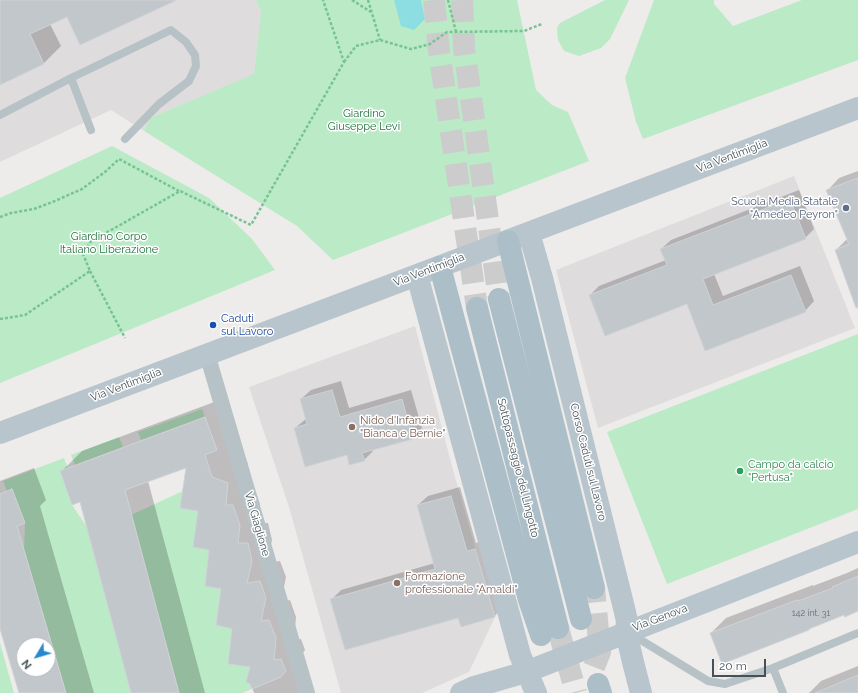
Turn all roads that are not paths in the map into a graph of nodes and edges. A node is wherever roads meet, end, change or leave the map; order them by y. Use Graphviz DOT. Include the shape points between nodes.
graph roads {
  1 [pos="71,78"];
  2 [pos="858,108"];
  3 [pos="0,115"];
  4 [pos="92,130"];
  5 [pos="125,139"];
  6 [pos="529,233"];
  7 [pos="508,241"];
  8 [pos="440,266"];
  9 [pos="418,275"];
  10 [pos="499,299"];
  11 [pos="477,308"];
  12 [pos="207,354"];
  13 [pos="0,433"];
  14 [pos="858,542"];
  15 [pos="594,588"];
  16 [pos="582,619"];
  17 [pos="626,632"];
  18 [pos="858,633"];
  19 [pos="773,668"];
  20 [pos="526,672"];
  21 [pos="307,693"];
  22 [pos="461,693"];
  23 [pos="536,693"];
  24 [pos="641,693"];
  25 [pos="783,693"];
  1 -- 3 [label="lane"];
  1 -- 4 [label="lane"];
  1 -- 5 [label="lane" via="171,30 186,42 195,55 196,66 188,80 159,104"];
  2 -- 6 [label="street, Via Ventimiglia"];
  6 -- 7 [label="street, Via Ventimiglia"];
  6 -- 17 [label="street, Corso Caduti sul Lavoro" via="624,608"];
  7 -- 8 [label="street, Via Ventimiglia"];
  7 -- 15 [label="main road"];
  8 -- 9 [label="street, Via Ventimiglia"];
  8 -- 11 [label="main road, Sottopassaggio del Lingotto" via="529,600 550,631"];
  9 -- 12 [label="street, Via Ventimiglia"];
  9 -- 20 [label="street"];
  10 -- 16 [label="main road"];
  12 -- 13 [label="street, Via Ventimiglia"];
  12 -- 21 [label="street, Via Giaglione"];
  14 -- 17 [label="street, Via Genova"];
  17 -- 19 [label="lane" via="708,681 725,684"];
  17 -- 20 [label="street, Via Genova"];
  17 -- 24 [label="street, Corso Caduti sul Lavoro"];
  18 -- 19 [label="lane"];
  19 -- 25 [label="lane"];
  20 -- 22 [label="street, Via Genova"];
  20 -- 23 [label="street"];
}
